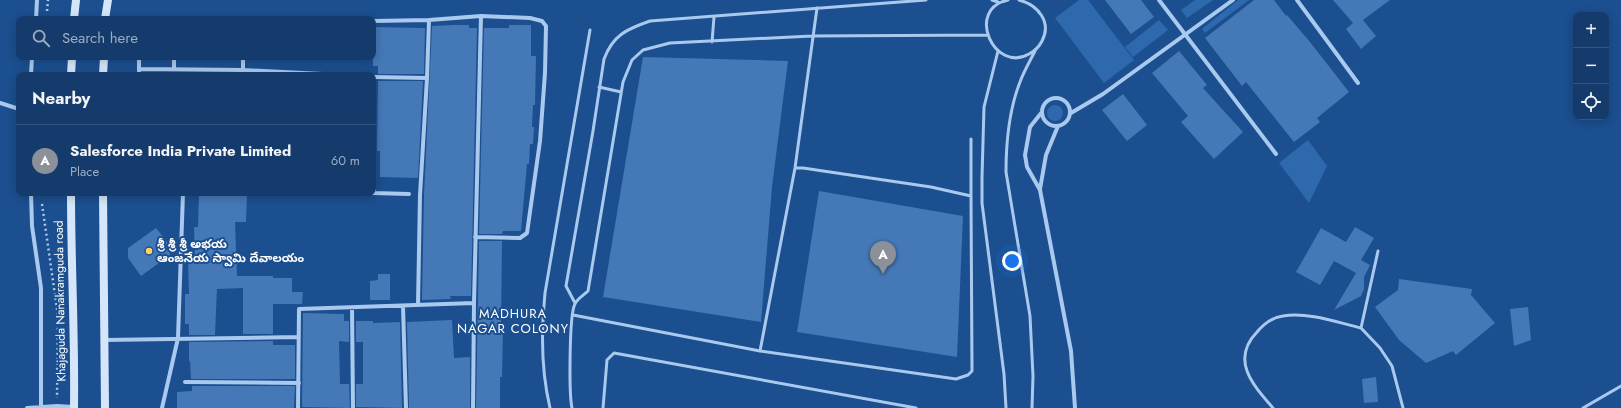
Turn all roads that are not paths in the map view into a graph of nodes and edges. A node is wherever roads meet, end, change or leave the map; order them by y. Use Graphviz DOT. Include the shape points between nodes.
graph roads {
  1 [pos="37,0"];
  2 [pos="76,0"];
  3 [pos="108,0"];
  4 [pos="926,0"];
  5 [pos="992,0"];
  6 [pos="1008,0"];
  7 [pos="1019,0"];
  8 [pos="1159,0"];
  9 [pos="1233,0"];
  10 [pos="1297,0"];
  11 [pos="1026,1"];
  12 [pos="998,2"];
  13 [pos="817,8"];
  14 [pos="36,16"];
  15 [pos="74,16"];
  16 [pos="105,16"];
  17 [pos="481,16"];
  18 [pos="714,17"];
  19 [pos="429,20"];
  20 [pos="376,21"];
  21 [pos="590,30"];
  22 [pos="988,35"];
  23 [pos="812,36"];
  24 [pos="1185,36"];
  25 [pos="712,42"];
  26 [pos="998,51"];
  27 [pos="1035,51"];
  28 [pos="32,60"];
  29 [pos="72,60"];
  30 [pos="104,60"];
  31 [pos="139,60"];
  32 [pos="174,60"];
  33 [pos="243,60"];
  34 [pos="174,68"];
  35 [pos="139,69"];
  36 [pos="243,70"];
  37 [pos="30,72"];
  38 [pos="71,72"];
  39 [pos="103,72"];
  40 [pos="283,72"];
  41 [pos="376,76"];
  42 [pos="427,78"];
  43 [pos="1358,83"];
  44 [pos="599,87"];
  45 [pos="621,92"];
  46 [pos="0,103"];
  47 [pos="16,107"];
  48 [pos="1042,112"];
  49 [pos="1071,113"];
  50 [pos="1058,126"];
  51 [pos="971,139"];
  52 [pos="1276,154"];
  53 [pos="795,168"];
  54 [pos="1040,190"];
  55 [pos="376,193"];
  56 [pos="409,194"];
  57 [pos="31,196"];
  58 [pos="71,196"];
  59 [pos="103,196"];
  60 [pos="183,196"];
  61 [pos="971,196"];
  62 [pos="475,237"];
  63 [pos="1378,251"];
  64 [pos="474,303"];
  65 [pos="575,303"];
  66 [pos="418,305"];
  67 [pos="403,306"];
  68 [pos="352,308"];
  69 [pos="572,315"];
  70 [pos="1361,328"];
  71 [pos="299,337"];
  72 [pos="178,338"];
  73 [pos="105,340"];
  74 [pos="760,351"];
  75 [pos="185,382"];
  76 [pos="299,383"];
  77 [pos="1621,386"];
  78 [pos="885,403"];
  79 [pos="27,408"];
  80 [pos="41,408"];
  81 [pos="74,408"];
  82 [pos="105,408"];
  83 [pos="162,408"];
  84 [pos="298,408"];
  85 [pos="353,408"];
  86 [pos="406,408"];
  87 [pos="473,408"];
  88 [pos="550,408"];
  89 [pos="572,408"];
  90 [pos="603,408"];
  91 [pos="884,408"];
  92 [pos="916,408"];
  93 [pos="1006,408"];
  94 [pos="1032,408"];
  95 [pos="1074,408"];
  96 [pos="1273,408"];
  97 [pos="1403,408"];
  98 [pos="1583,408"];
  1 -- 14 [label="street"];
  2 -- 15 [label="main road"];
  3 -- 16 [label="main road"];
  4 -- 13 [label="lane"];
  5 -- 12 [label="lane"];
  6 -- 12 [label="lane"];
  7 -- 11 [label="lane"];
  8 -- 24 [label="street"];
  9 -- 24 [label="street"];
  10 -- 43 [label="street"];
  11 -- 27 [label="lane" via="1039,11 1046,27 1045,36"];
  12 -- 22 [label="lane" via="989,13"];
  13 -- 18 [label="lane"];
  13 -- 23 [label="lane"];
  17 -- 19 [label="street"];
  17 -- 62 [label="street"];
  17 -- 62 [label="street" via="530,18 542,21 546,26 545,73 540,141 527,233 520,238"];
  18 -- 25 [label="lane"];
  18 -- 44 [label="lane" via="650,21 630,28 618,36 608,49"];
  19 -- 20 [label="street"];
  19 -- 42 [label="street"];
  21 -- 88 [label="lane" via="543,317 543,373"];
  22 -- 23 [label="lane"];
  22 -- 26 [label="lane"];
  23 -- 25 [label="lane"];
  23 -- 53 [label="lane"];
  24 -- 49 [label="street" via="1103,94"];
  24 -- 52 [label="street"];
  25 -- 45 [label="lane" via="670,43 643,50 632,60"];
  26 -- 27 [label="lane" via="1015,58"];
  26 -- 93 [label="lane" via="984,107 982,203"];
  27 -- 94 [label="lane" via="1019,83 1006,148 1006,172 1030,316"];
  28 -- 37 [label="street"];
  29 -- 38 [label="main road"];
  30 -- 39 [label="main road"];
  31 -- 35 [label="street"];
  32 -- 34 [label="street"];
  33 -- 36 [label="street"];
  34 -- 35 [label="street"];
  34 -- 36 [label="street"];
  36 -- 40 [label="street"];
  41 -- 42 [label="street"];
  42 -- 66 [label="street" via="420,195"];
  44 -- 45 [label="lane"];
  44 -- 65 [label="lane" via="566,286"];
  45 -- 65 [label="lane" via="588,291"];
  46 -- 47 [label="street"];
  48 -- 49 [label="street" via="1045,103 1058,97 1069,104"];
  48 -- 50 [label="street" via="1045,121"];
  48 -- 54 [label="street" via="1030,127 1025,155 1027,166"];
  49 -- 50 [label="street" via="1067,122"];
  50 -- 54 [label="street" via="1046,155"];
  51 -- 61 [label="lane"];
  53 -- 61 [label="lane" via="931,187"];
  53 -- 74 [label="lane"];
  54 -- 95 [label="street" via="1071,352"];
  55 -- 56 [label="street"];
  57 -- 80 [label="street" via="32,226 41,288"];
  58 -- 81 [label="main road, Khajaguda Nanakramguda road"];
  59 -- 73 [label="main road"];
  60 -- 72 [label="street"];
  61 -- 74 [label="lane" via="972,371 968,376 956,379"];
  62 -- 64 [label="street"];
  63 -- 70 [label="lane"];
  64 -- 66 [label="street"];
  64 -- 87 [label="street"];
  65 -- 69 [label="lane"];
  66 -- 67 [label="street"];
  67 -- 68 [label="street"];
  67 -- 86 [label="street"];
  68 -- 71 [label="street" via="299,308"];
  68 -- 85 [label="street"];
  69 -- 74 [label="lane"];
  69 -- 89 [label="lane"];
  70 -- 96 [label="lane" via="1304,315 1281,316 1263,325 1250,340 1245,353 1245,368 1254,386"];
  70 -- 97 [label="lane" via="1380,348 1392,366"];
  71 -- 72 [label="street"];
  71 -- 76 [label="street"];
  72 -- 73 [label="street"];
  72 -- 83 [label="street"];
  73 -- 82 [label="main road"];
  75 -- 76 [label="street"];
  76 -- 84 [label="street"];
  77 -- 98 [label="lane"];
  78 -- 90 [label="lane" via="614,353 607,360"];
  78 -- 91 [label="lane"];
  78 -- 92 [label="lane"];
  79 -- 80 [label="street"];
  80 -- 81 [label="street"];
}
